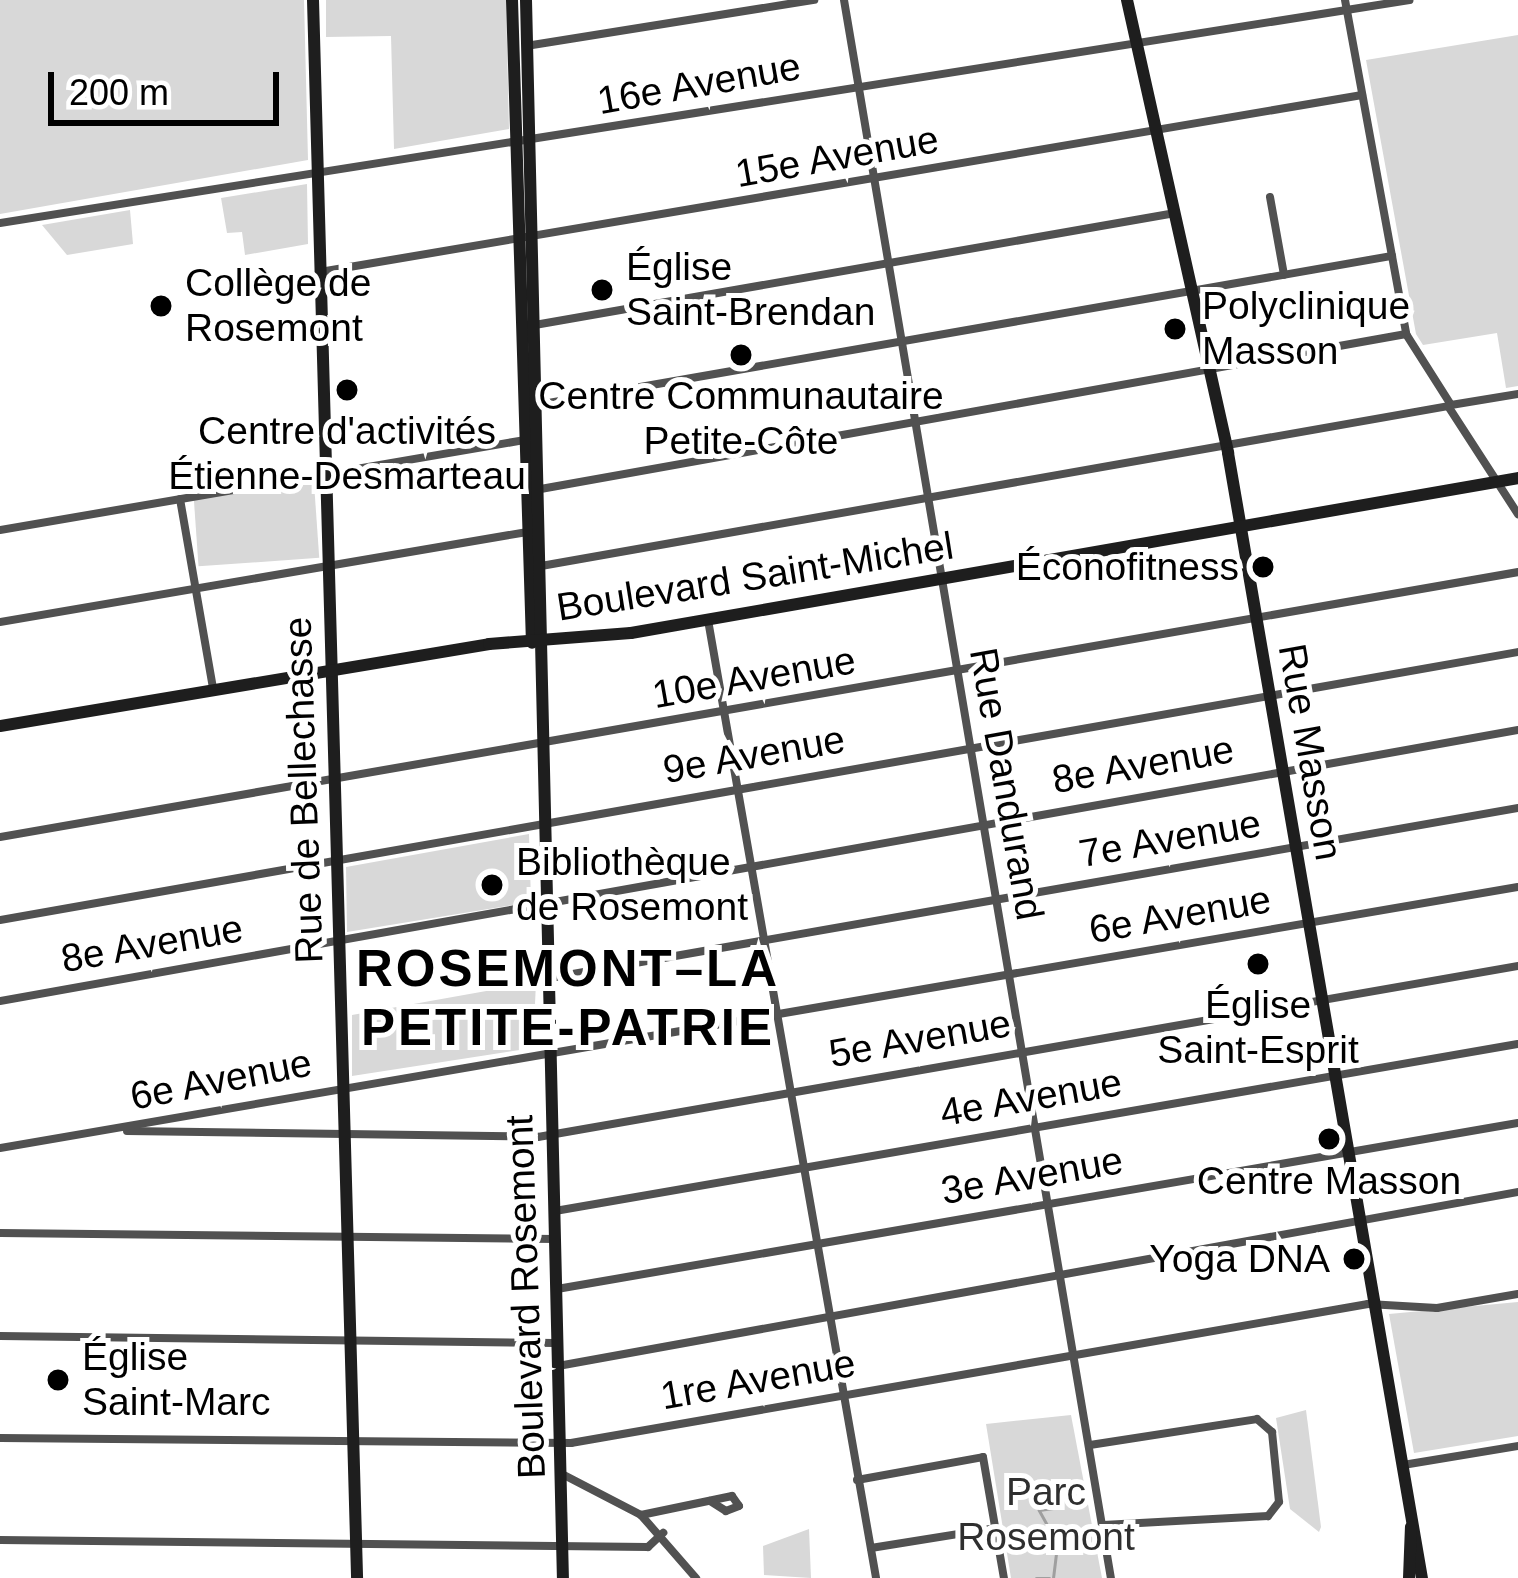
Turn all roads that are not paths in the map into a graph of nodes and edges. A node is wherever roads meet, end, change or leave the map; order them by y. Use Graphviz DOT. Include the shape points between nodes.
graph roads {
  1 [pos="313,0"];
  2 [pos="512,0"];
  3 [pos="526,0"];
  4 [pos="814,0"];
  5 [pos="844,0"];
  6 [pos="1127,0"];
  7 [pos="1409,0"];
  8 [pos="1347,5"];
  9 [pos="1137,41"];
  10 [pos="520,46"];
  11 [pos="858,88"];
  12 [pos="1362,95"];
  13 [pos="1157,132"];
  14 [pos="524,140"];
  15 [pos="318,171"];
  16 [pos="872,182"];
  17 [pos="1270,197"];
  18 [pos="1175,213"];
  19 [pos="0,224"];
  20 [pos="526,239"];
  21 [pos="1392,256"];
  22 [pos="885,265"];
  23 [pos="320,272"];
  24 [pos="1284,275"];
  25 [pos="1192,291"];
  26 [pos="528,326"];
  27 [pos="1406,334"];
  28 [pos="898,342"];
  29 [pos="1210,370"];
  30 [pos="1518,394"];
  31 [pos="537,405"];
  32 [pos="1450,405"];
  33 [pos="912,422"];
  34 [pos="531,438"];
  35 [pos="1226,446"];
  36 [pos="326,473"];
  37 [pos="1518,478"];
  38 [pos="1496,481"];
  39 [pos="533,491"];
  40 [pos="180,499"];
  41 [pos="926,499"];
  42 [pos="1518,514"];
  43 [pos="1240,527"];
  44 [pos="0,530"];
  45 [pos="534,531"];
  46 [pos="329,565"];
  47 [pos="541,566"];
  48 [pos="1518,572"];
  49 [pos="939,579"];
  50 [pos="195,587"];
  51 [pos="1256,618"];
  52 [pos="709,620"];
  53 [pos="0,622"];
  54 [pos="537,640"];
  55 [pos="1518,652"];
  56 [pos="331,668"];
  57 [pos="956,672"];
  58 [pos="213,689"];
  59 [pos="1270,695"];
  60 [pos="725,713"];
  61 [pos="0,726"];
  62 [pos="1518,730"];
  63 [pos="541,744"];
  64 [pos="969,748"];
  65 [pos="1283,771"];
  66 [pos="334,778"];
  67 [pos="738,788"];
  68 [pos="1518,808"];
  69 [pos="543,823"];
  70 [pos="982,823"];
  71 [pos="0,837"];
  72 [pos="1296,847"];
  73 [pos="337,860"];
  74 [pos="751,865"];
  75 [pos="1518,887"];
  76 [pos="996,900"];
  77 [pos="545,904"];
  78 [pos="0,920"];
  79 [pos="1310,923"];
  80 [pos="764,940"];
  81 [pos="339,942"];
  82 [pos="1518,966"];
  83 [pos="1009,976"];
  84 [pos="548,979"];
  85 [pos="1323,1000"];
  86 [pos="0,1001"];
  87 [pos="777,1015"];
  88 [pos="1518,1044"];
  89 [pos="1022,1052"];
  90 [pos="549,1054"];
  91 [pos="1336,1075"];
  92 [pos="341,1087"];
  93 [pos="790,1092"];
  94 [pos="1518,1123"];
  95 [pos="1035,1127"];
  96 [pos="113,1131"];
  97 [pos="551,1134"];
  98 [pos="343,1135"];
  99 [pos="0,1148"];
  100 [pos="1350,1152"];
  101 [pos="804,1168"];
  102 [pos="1518,1192"];
  103 [pos="1048,1204"];
  104 [pos="554,1212"];
  105 [pos="1363,1225"];
  106 [pos="0,1233"];
  107 [pos="346,1237"];
  108 [pos="554,1239"];
  109 [pos="817,1245"];
  110 [pos="1060,1281"];
  111 [pos="556,1289"];
  112 [pos="1518,1294"];
  113 [pos="1376,1303"];
  114 [pos="831,1322"];
  115 [pos="0,1336"];
  116 [pos="349,1340"];
  117 [pos="558,1342"];
  118 [pos="1075,1356"];
  119 [pos="558,1366"];
  120 [pos="843,1396"];
  121 [pos="0,1438"];
  122 [pos="352,1442"];
  123 [pos="560,1443"];
  124 [pos="1090,1445"];
  125 [pos="1518,1446"];
  126 [pos="1403,1465"];
  127 [pos="560,1473"];
  128 [pos="857,1480"];
  129 [pos="710,1501"];
  130 [pos="641,1515"];
  131 [pos="1412,1520"];
  132 [pos="1103,1525"];
  133 [pos="996,1528"];
  134 [pos="663,1533"];
  135 [pos="0,1540"];
  136 [pos="356,1543"];
  137 [pos="562,1545"];
  138 [pos="871,1548"];
  139 [pos="357,1578"];
  140 [pos="563,1578"];
  141 [pos="696,1578"];
  142 [pos="876,1578"];
  143 [pos="1004,1578"];
  144 [pos="1111,1578"];
  145 [pos="1409,1578"];
  146 [pos="1422,1578"];
  1 -- 15 [label="main road, Rue de Bellechasse"];
  2 -- 10 [label="main road, Boulevard Rosemont"];
  3 -- 10 [label="main road, Boulevard Rosemont"];
  4 -- 10 [label="street"];
  5 -- 11 [label="street, Rue Dandurand"];
  6 -- 9 [label="main road, Rue Masson"];
  7 -- 8 [label="street, 16e Avenue"];
  8 -- 9 [label="street, 16e Avenue"];
  8 -- 12 [label="street"];
  9 -- 11 [label="street, 16e Avenue"];
  9 -- 13 [label="main road, Rue Masson"];
  10 -- 14 [label="main road, Boulevard Rosemont"];
  11 -- 14 [label="street, 16e Avenue"];
  11 -- 16 [label="street, Rue Dandurand"];
  12 -- 13 [label="street, 15e Avenue"];
  12 -- 21 [label="street"];
  13 -- 16 [label="street, 15e Avenue"];
  13 -- 18 [label="main road, Rue Masson"];
  14 -- 15 [label="street, 16e Avenue"];
  14 -- 20 [label="main road, Boulevard Rosemont"];
  15 -- 19 [label="street, 16e Avenue"];
  15 -- 23 [label="main road, Rue de Bellechasse"];
  16 -- 20 [label="street, 15e Avenue"];
  16 -- 22 [label="street, Rue Dandurand"];
  17 -- 24 [label="street"];
  18 -- 22 [label="street"];
  18 -- 25 [label="main road, Rue Masson"];
  20 -- 23 [label="street, 15e Avenue"];
  20 -- 26 [label="main road, Boulevard Rosemont"];
  21 -- 24 [label="street"];
  21 -- 27 [label="street"];
  22 -- 26 [label="street"];
  22 -- 28 [label="street, Rue Dandurand"];
  23 -- 36 [label="main road, Rue de Bellechasse"];
  24 -- 25 [label="street"];
  25 -- 28 [label="street"];
  25 -- 29 [label="main road, Rue Masson"];
  26 -- 31 [label="main road, Boulevard Rosemont"];
  26 -- 34 [label="main road, Boulevard Rosemont"];
  27 -- 29 [label="street"];
  27 -- 32 [label="street"];
  28 -- 31 [label="street"];
  28 -- 33 [label="street, Rue Dandurand"];
  29 -- 33 [label="street"];
  29 -- 35 [label="main road, Rue Masson"];
  30 -- 32 [label="street"];
  31 -- 34 [label="main road, Boulevard Rosemont"];
  32 -- 35 [label="street"];
  32 -- 38 [label="street"];
  33 -- 39 [label="street"];
  33 -- 41 [label="street, Rue Dandurand"];
  34 -- 36 [label="street"];
  34 -- 39 [label="main road, Boulevard Rosemont"];
  35 -- 41 [label="street"];
  35 -- 43 [label="main road, Rue Masson"];
  36 -- 40 [label="street"];
  36 -- 46 [label="main road, Rue de Bellechasse"];
  37 -- 38 [label="main road, Boulevard Saint-Michel"];
  38 -- 42 [label="street"];
  38 -- 43 [label="main road, Boulevard Saint-Michel"];
  39 -- 45 [label="main road, Boulevard Rosemont"];
  40 -- 44 [label="street"];
  40 -- 50 [label="street"];
  41 -- 47 [label="street"];
  41 -- 49 [label="street, Rue Dandurand"];
  43 -- 49 [label="main road, Boulevard Saint-Michel"];
  43 -- 51 [label="main road, Rue Masson"];
  45 -- 46 [label="street"];
  45 -- 47 [label="main road, Boulevard Rosemont"];
  45 -- 54 [label="main road, Boulevard Rosemont"];
  46 -- 50 [label="street"];
  46 -- 56 [label="main road, Rue de Bellechasse"];
  47 -- 54 [label="main road, Boulevard Rosemont"];
  48 -- 51 [label="street, 10e Avenue"];
  49 -- 52 [label="main road, Boulevard Saint-Michel"];
  49 -- 57 [label="street, Rue Dandurand"];
  50 -- 53 [label="street"];
  50 -- 58 [label="street"];
  51 -- 57 [label="street, 10e Avenue"];
  51 -- 59 [label="main road, Rue Masson"];
  52 -- 54 [label="main road, Boulevard Saint-Michel"];
  52 -- 60 [label="street"];
  54 -- 56 [label="main road, Boulevard Saint-Michel"];
  54 -- 63 [label="main road, Boulevard Rosemont"];
  55 -- 59 [label="street, 9e Avenue"];
  56 -- 58 [label="main road, Boulevard Saint-Michel"];
  56 -- 66 [label="main road, Rue de Bellechasse"];
  57 -- 60 [label="street, 10e Avenue"];
  57 -- 64 [label="street, Rue Dandurand"];
  58 -- 61 [label="main road, Boulevard Saint-Michel"];
  59 -- 64 [label="street, 9e Avenue"];
  59 -- 65 [label="main road, Rue Masson"];
  60 -- 63 [label="street, 10e Avenue"];
  60 -- 67 [label="street"];
  62 -- 65 [label="street, 8e Avenue"];
  63 -- 66 [label="street, 10e Avenue"];
  63 -- 69 [label="main road, Boulevard Rosemont"];
  64 -- 67 [label="street, 9e Avenue"];
  64 -- 70 [label="street, Rue Dandurand"];
  65 -- 70 [label="street, 8e Avenue"];
  65 -- 72 [label="main road, Rue Masson"];
  66 -- 71 [label="street, 10e Avenue"];
  66 -- 73 [label="main road, Rue de Bellechasse"];
  67 -- 69 [label="street, 9e Avenue"];
  67 -- 74 [label="street"];
  68 -- 72 [label="street, 7e Avenue"];
  69 -- 73 [label="street, 9e Avenue"];
  69 -- 77 [label="main road, Boulevard Rosemont"];
  70 -- 74 [label="street, 8e Avenue"];
  70 -- 76 [label="street, Rue Dandurand"];
  72 -- 76 [label="street, 7e Avenue"];
  72 -- 79 [label="main road, Rue Masson"];
  73 -- 78 [label="street, 9e Avenue"];
  73 -- 81 [label="main road, Rue de Bellechasse"];
  74 -- 77 [label="street, 8e Avenue"];
  74 -- 80 [label="street"];
  75 -- 79 [label="street, 6e Avenue"];
  76 -- 80 [label="street, 7e Avenue"];
  76 -- 83 [label="street, Rue Dandurand"];
  77 -- 81 [label="street, 8e Avenue"];
  77 -- 84 [label="main road, Boulevard Rosemont"];
  79 -- 83 [label="street, 6e Avenue"];
  79 -- 85 [label="main road, Rue Masson"];
  80 -- 84 [label="street, 7e Avenue"];
  80 -- 87 [label="street"];
  81 -- 86 [label="street, 8e Avenue"];
  81 -- 92 [label="main road, Rue de Bellechasse"];
  82 -- 85 [label="street, 5e Avenue"];
  83 -- 87 [label="street, 6e Avenue"];
  83 -- 89 [label="street, Rue Dandurand"];
  84 -- 90 [label="main road, Boulevard Rosemont"];
  85 -- 89 [label="street, 5e Avenue"];
  85 -- 91 [label="main road, Rue Masson"];
  87 -- 90 [label="street, 6e Avenue"];
  87 -- 93 [label="street"];
  88 -- 91 [label="street, 4e Avenue"];
  89 -- 93 [label="street, 5e Avenue"];
  89 -- 95 [label="street, Rue Dandurand"];
  90 -- 92 [label="street, 6e Avenue"];
  90 -- 97 [label="main road, Boulevard Rosemont"];
  91 -- 95 [label="street, 4e Avenue"];
  91 -- 100 [label="main road, Rue Masson"];
  92 -- 96 [label="street, 6e Avenue"];
  92 -- 98 [label="main road, Rue de Bellechasse"];
  93 -- 97 [label="street, 5e Avenue"];
  93 -- 101 [label="street"];
  94 -- 100 [label="street, 3e Avenue"];
  95 -- 101 [label="street, 4e Avenue"];
  95 -- 103 [label="street, Rue Dandurand"];
  96 -- 98 [label="street, 5e Avenue"];
  96 -- 99 [label="street, 6e Avenue"];
  97 -- 98 [label="street, 5e Avenue"];
  97 -- 104 [label="main road, Boulevard Rosemont"];
  98 -- 107 [label="main road, Rue de Bellechasse"];
  100 -- 103 [label="street, 3e Avenue"];
  100 -- 105 [label="main road, Rue Masson"];
  101 -- 104 [label="street, 4e Avenue"];
  101 -- 109 [label="street"];
  102 -- 105 [label="street"];
  103 -- 109 [label="street, 3e Avenue"];
  103 -- 110 [label="street, Rue Dandurand"];
  104 -- 108 [label="main road, Boulevard Rosemont"];
  105 -- 110 [label="street"];
  105 -- 113 [label="main road, Rue Masson"];
  106 -- 107 [label="street"];
  107 -- 108 [label="street"];
  107 -- 116 [label="main road, Rue de Bellechasse"];
  108 -- 111 [label="main road, Boulevard Rosemont"];
  109 -- 111 [label="street, 3e Avenue"];
  109 -- 114 [label="street"];
  110 -- 114 [label="street"];
  110 -- 118 [label="street, Rue Dandurand"];
  111 -- 117 [label="main road, Boulevard Rosemont"];
  112 -- 113 [label="street, 1re Avenue" via="1437,1308"];
  113 -- 118 [label="street, 1re Avenue"];
  113 -- 126 [label="main road, Rue Masson"];
  114 -- 119 [label="street"];
  114 -- 120 [label="street"];
  115 -- 116 [label="street"];
  116 -- 117 [label="street"];
  116 -- 122 [label="main road, Rue de Bellechasse"];
  117 -- 119 [label="main road, Boulevard Rosemont"];
  118 -- 120 [label="street, 1re Avenue"];
  118 -- 124 [label="street, Rue Dandurand"];
  119 -- 123 [label="main road, Boulevard Rosemont"];
  120 -- 123 [label="street, 1re Avenue"];
  120 -- 128 [label="street"];
  121 -- 122 [label="street, 1re Avenue"];
  122 -- 123 [label="street, 1re Avenue"];
  122 -- 136 [label="main road, Rue de Bellechasse"];
  123 -- 127 [label="main road, Boulevard Rosemont"];
  124 -- 132 [label="street, Rue Dandurand"];
  124 -- 132 [label="street" via="1257,1419 1272,1432 1280,1502 1272,1514"];
  125 -- 126 [label="street"];
  126 -- 131 [label="main road, Rue Masson"];
  127 -- 130 [label="street"];
  127 -- 137 [label="main road, Boulevard Rosemont"];
  128 -- 133 [label="street" via="983,1457"];
  128 -- 138 [label="street"];
  129 -- 130 [label="street"];
  130 -- 134 [label="street"];
  131 -- 145 [label="main road, Rue Masson"];
  131 -- 146 [label="main road, Rue Masson"];
  132 -- 144 [label="street, Rue Dandurand"];
  133 -- 138 [label="street"];
  133 -- 143 [label="street"];
  134 -- 137 [label="street" via="648,1546"];
  134 -- 141 [label="street"];
  135 -- 136 [label="street"];
  136 -- 137 [label="street"];
  136 -- 139 [label="main road, Rue de Bellechasse"];
  137 -- 140 [label="main road, Boulevard Rosemont"];
  138 -- 142 [label="street"];
}
